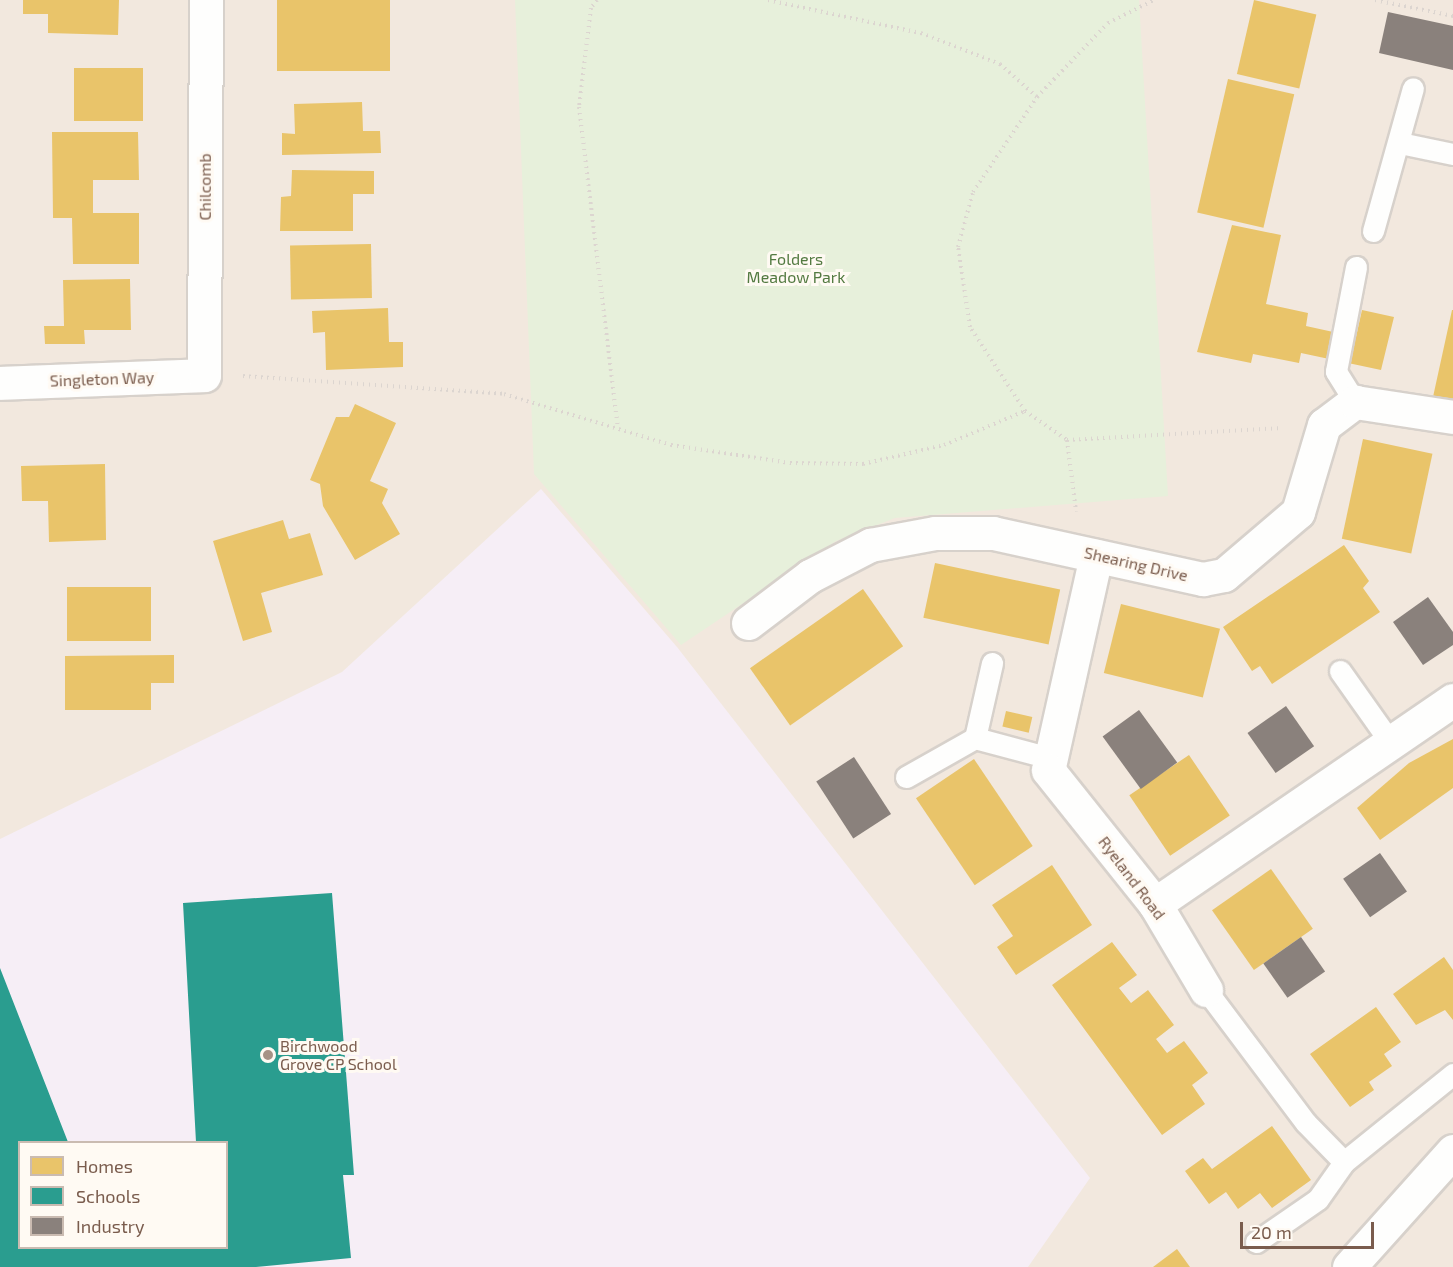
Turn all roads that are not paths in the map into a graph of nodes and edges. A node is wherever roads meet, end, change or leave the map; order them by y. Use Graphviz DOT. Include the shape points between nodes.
graph roads {
  1 [pos="206,0"];
  2 [pos="1413,88"];
  3 [pos="1400,144"];
  4 [pos="1453,154"];
  5 [pos="1373,231"];
  6 [pos="1356,267"];
  7 [pos="204,375"];
  8 [pos="0,383"];
  9 [pos="1355,402"];
  10 [pos="1453,417"];
  11 [pos="1083,553"];
  12 [pos="748,623"];
  13 [pos="992,663"];
  14 [pos="1340,671"];
  15 [pos="1453,700"];
  16 [pos="975,738"];
  17 [pos="1391,743"];
  18 [pos="1050,758"];
  19 [pos="906,777"];
  20 [pos="1155,904"];
  21 [pos="1206,990"];
  22 [pos="1453,1074"];
  23 [pos="1453,1151"];
  24 [pos="1344,1162"];
  25 [pos="1256,1242"];
  26 [pos="1349,1267"];
  1 -- 7 [label="street, Chilcomb"];
  2 -- 3 [label="lane"];
  3 -- 4 [label="lane"];
  3 -- 5 [label="lane"];
  6 -- 9 [label="lane" via="1336,372"];
  7 -- 8 [label="street, Singleton Way"];
  9 -- 10 [label="street"];
  9 -- 11 [label="street, Shearing Drive" via="1324,426 1298,512 1224,575 1203,579"];
  11 -- 12 [label="street, Shearing Drive" via="993,533 935,533 870,545 810,576"];
  11 -- 18 [label="street"];
  13 -- 16 [label="lane"];
  14 -- 17 [label="lane"];
  15 -- 17 [label="street"];
  16 -- 18 [label="lane"];
  16 -- 19 [label="lane"];
  17 -- 20 [label="street"];
  18 -- 20 [label="street, Ryeland Road" via="1048,770"];
  20 -- 21 [label="street, Ryeland Road"];
  21 -- 24 [label="lane, Ryeland Road" via="1306,1123"];
  22 -- 24 [label="lane"];
  23 -- 26 [label="street"];
  24 -- 25 [label="lane" via="1318,1199"];
}
